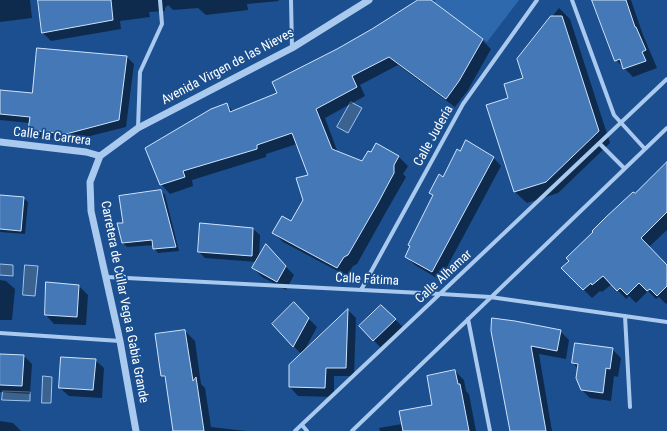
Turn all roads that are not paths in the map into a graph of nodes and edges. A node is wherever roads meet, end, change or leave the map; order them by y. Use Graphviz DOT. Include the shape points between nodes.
graph roads {
  1 [pos="160,0"];
  2 [pos="290,0"];
  3 [pos="369,0"];
  4 [pos="537,0"];
  5 [pos="572,0"];
  6 [pos="292,48"];
  7 [pos="667,79"];
  8 [pos="621,123"];
  9 [pos="138,128"];
  10 [pos="667,128"];
  11 [pos="0,142"];
  12 [pos="600,144"];
  13 [pos="644,148"];
  14 [pos="100,156"];
  15 [pos="624,168"];
  16 [pos="107,277"];
  17 [pos="361,290"];
  18 [pos="441,294"];
  19 [pos="490,297"];
  20 [pos="625,316"];
  21 [pos="468,319"];
  22 [pos="667,322"];
  23 [pos="0,333"];
  24 [pos="120,341"];
  25 [pos="630,407"];
  26 [pos="302,425"];
  27 [pos="136,431"];
  28 [pos="295,431"];
  29 [pos="307,431"];
  30 [pos="352,431"];
  31 [pos="490,431"];
  1 -- 9 [label="street" via="162,24 140,72"];
  2 -- 6 [label="street"];
  3 -- 6 [label="street, Avenida Virgen de las Nieves"];
  4 -- 17 [label="street, Calle Judería" via="463,104"];
  5 -- 8 [label="street" via="614,115"];
  6 -- 9 [label="street, Avenida Virgen de las Nieves"];
  7 -- 8 [label="street, Calle Alhamar"];
  8 -- 12 [label="street, Calle Alhamar"];
  8 -- 13 [label="street"];
  9 -- 14 [label="street, Avenida Virgen de las Nieves"];
  10 -- 13 [label="street"];
  11 -- 14 [label="street, Calle la Carrera" via="86,152"];
  12 -- 15 [label="street"];
  12 -- 18 [label="street, Calle Alhamar"];
  13 -- 15 [label="street"];
  14 -- 16 [label="street, Carretera de Cúllar Vega a Gabia Grande" via="90,182 91,211"];
  15 -- 19 [label="street"];
  16 -- 17 [label="street, Calle Fátima"];
  16 -- 24 [label="street, Carretera de Cúllar Vega a Gabia Grande"];
  17 -- 18 [label="street, Calle Fátima"];
  18 -- 19 [label="street, Calle Fátima"];
  18 -- 26 [label="street, Calle Alhamar"];
  19 -- 20 [label="street, Calle Fátima"];
  19 -- 21 [label="street"];
  20 -- 22 [label="street, Calle Fátima"];
  20 -- 25 [label="street"];
  21 -- 30 [label="street"];
  21 -- 31 [label="street"];
  23 -- 24 [label="street"];
  24 -- 27 [label="street, Carretera de Cúllar Vega a Gabia Grande"];
  26 -- 28 [label="street, Calle Alhamar"];
  26 -- 29 [label="street"];
}
